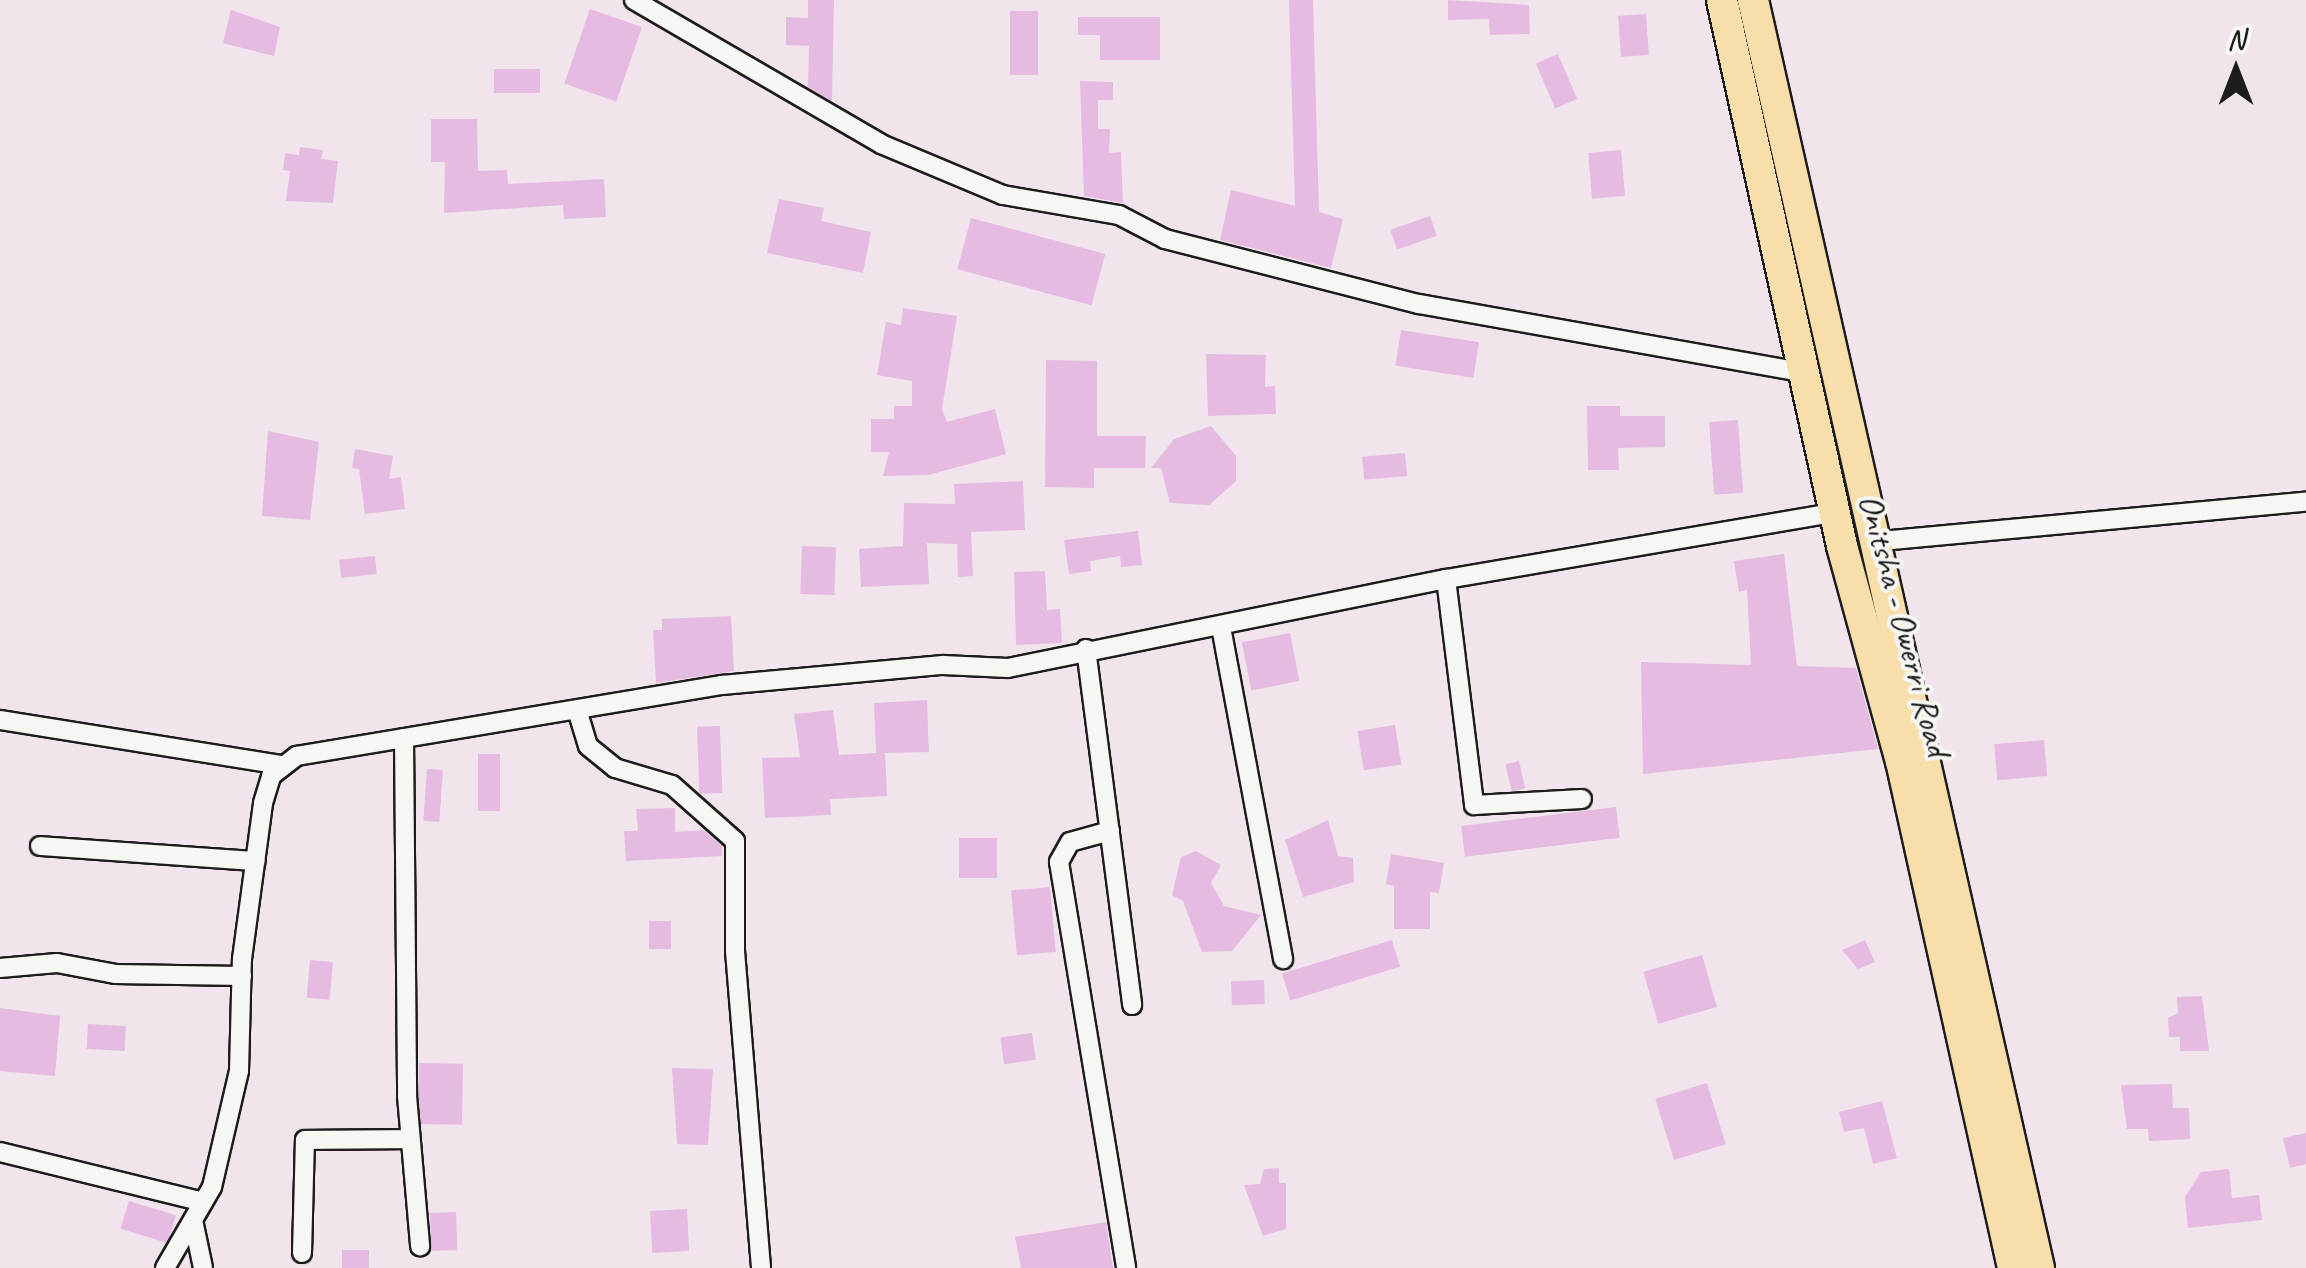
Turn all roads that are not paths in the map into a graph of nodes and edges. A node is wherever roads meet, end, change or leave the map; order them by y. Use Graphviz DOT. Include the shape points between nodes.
graph roads {
  1 [pos="634,0"];
  2 [pos="1722,0"];
  3 [pos="1753,0"];
  4 [pos="1807,373"];
  5 [pos="2306,502"];
  6 [pos="1834,513"];
  7 [pos="1871,542"];
  8 [pos="1446,579"];
  9 [pos="1220,628"];
  10 [pos="1086,649"];
  11 [pos="578,713"];
  12 [pos="0,720"];
  13 [pos="404,738"];
  14 [pos="282,765"];
  15 [pos="1582,799"];
  16 [pos="1110,831"];
  17 [pos="40,846"];
  18 [pos="255,861"];
  19 [pos="1283,959"];
  20 [pos="0,968"];
  21 [pos="242,976"];
  22 [pos="1132,1006"];
  23 [pos="410,1139"];
  24 [pos="0,1152"];
  25 [pos="204,1202"];
  26 [pos="193,1220"];
  27 [pos="420,1246"];
  28 [pos="302,1253"];
  29 [pos="165,1268"];
  30 [pos="204,1268"];
  31 [pos="761,1268"];
  32 [pos="1126,1268"];
  33 [pos="2013,1268"];
  34 [pos="2039,1268"];
  1 -- 4 [label="street" via="881,144 1003,195 1118,215 1165,239 1419,304"];
  2 -- 4 [label="highway, Onitsha - Owerri Road"];
  3 -- 7 [label="highway, Onitsha - Owerri Road"];
  4 -- 6 [label="highway, Onitsha - Owerri Road"];
  5 -- 7 [label="street"];
  6 -- 8 [label="street"];
  6 -- 33 [label="highway, Onitsha - Owerri Road" via="1901,761"];
  7 -- 34 [label="highway, Onitsha - Owerri Road"];
  8 -- 9 [label="street"];
  8 -- 15 [label="street" via="1474,805"];
  9 -- 10 [label="street"];
  9 -- 19 [label="street"];
  10 -- 11 [label="street" via="1008,668 942,665 722,685"];
  10 -- 16 [label="street"];
  11 -- 13 [label="street"];
  11 -- 31 [label="street" via="588,746 615,768 672,786 735,841 735,951"];
  12 -- 14 [label="street"];
  13 -- 14 [label="street" via="324,750"];
  13 -- 23 [label="street"];
  14 -- 18 [label="street" via="267,790"];
  16 -- 22 [label="street"];
  16 -- 32 [label="street" via="1070,842 1059,862"];
  17 -- 18 [label="street"];
  18 -- 21 [label="street"];
  20 -- 21 [label="street" via="56,963 114,974"];
  21 -- 25 [label="street" via="239,1071"];
  23 -- 27 [label="street"];
  23 -- 28 [label="street" via="304,1140"];
  24 -- 25 [label="street"];
  25 -- 26 [label="street"];
  26 -- 29 [label="street"];
  26 -- 30 [label="street"];
}
